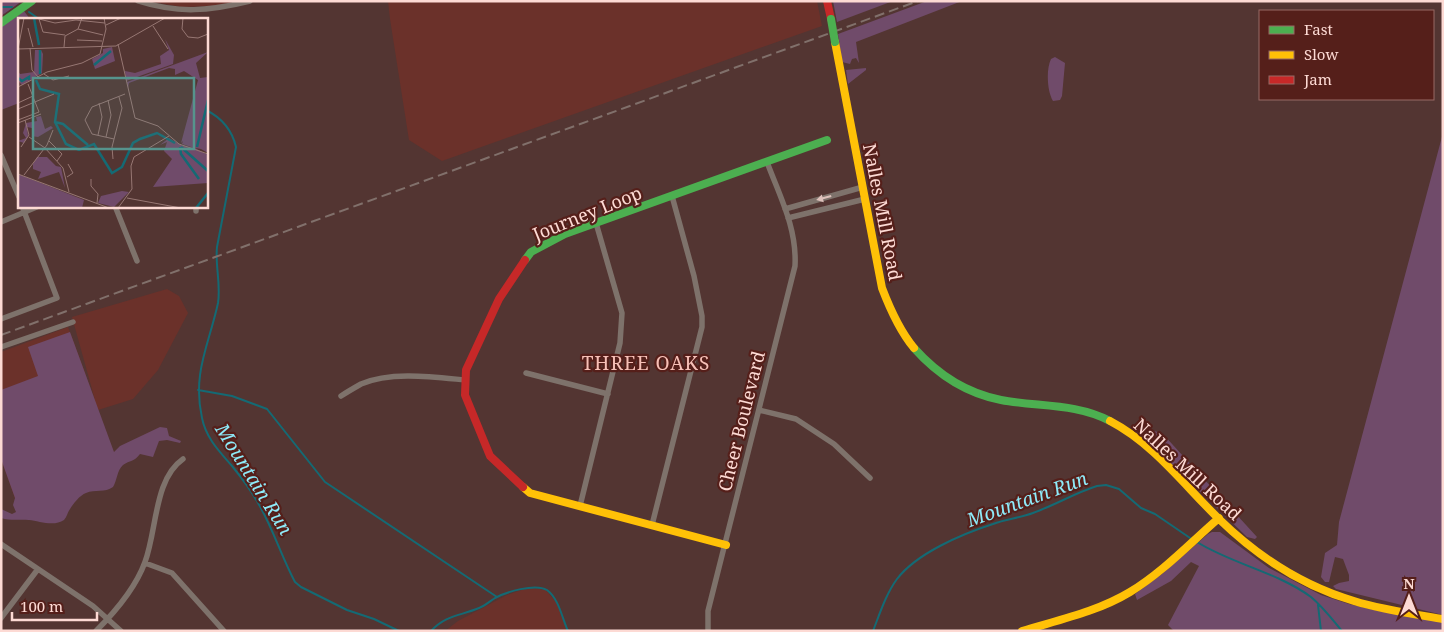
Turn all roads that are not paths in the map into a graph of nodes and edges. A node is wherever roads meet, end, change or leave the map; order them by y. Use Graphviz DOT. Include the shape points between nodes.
graph roads {
  1 [pos="32,1"];
  2 [pos="138,1"];
  3 [pos="250,1"];
  4 [pos="828,1"];
  5 [pos="1,23"];
  6 [pos="828,140"];
  7 [pos="2,158"];
  8 [pos="767,162"];
  9 [pos="863,187"];
  10 [pos="18,196"];
  11 [pos="672,196"];
  12 [pos="865,199"];
  13 [pos="115,208"];
  14 [pos="24,209"];
  15 [pos="784,209"];
  16 [pos="788,218"];
  17 [pos="1,222"];
  18 [pos="596,223"];
  19 [pos="137,262"];
  20 [pos="1,319"];
  21 [pos="73,322"];
  22 [pos="1,348"];
  23 [pos="526,373"];
  24 [pos="465,380"];
  25 [pos="608,394"];
  26 [pos="341,396"];
  27 [pos="759,410"];
  28 [pos="183,459"];
  29 [pos="870,478"];
  30 [pos="580,506"];
  31 [pos="1219,518"];
  32 [pos="652,525"];
  33 [pos="1,544"];
  34 [pos="726,545"];
  35 [pos="145,563"];
  36 [pos="38,569"];
  37 [pos="1,618"];
  38 [pos="108,618"];
  39 [pos="1443,620"];
  40 [pos="96,631"];
  41 [pos="121,631"];
  42 [pos="224,631"];
  43 [pos="708,631"];
  44 [pos="1022,631"];
  1 -- 5 [label="street"];
  2 -- 3 [label="street" via="190,11 213,10"];
  4 -- 9 [label="street, Nalles Mill Road, bridge"];
  6 -- 8 [label="street, Journey Loop"];
  7 -- 10 [label="street"];
  8 -- 11 [label="street, Journey Loop"];
  8 -- 15 [label="street, Cheer Boulevard"];
  9 -- 12 [label="street, Nalles Mill Road"];
  9 -- 15 [label="street, one-way"];
  11 -- 18 [label="street, Journey Loop"];
  11 -- 32 [label="street" via="694,276 702,327"];
  12 -- 16 [label="street"];
  12 -- 31 [label="street, Nalles Mill Road" via="886,302 906,339 932,368 960,386 989,397 1066,405 1105,417 1141,442"];
  13 -- 19 [label="street"];
  14 -- 17 [label="street"];
  14 -- 20 [label="street" via="57,298"];
  15 -- 16 [label="street, Cheer Boulevard"];
  16 -- 27 [label="street, Cheer Boulevard" via="796,250 795,266"];
  18 -- 24 [label="street, Journey Loop" via="565,234 531,252 499,299 466,370"];
  18 -- 25 [label="street" via="622,313 620,343"];
  21 -- 22 [label="street"];
  23 -- 25 [label="street"];
  24 -- 26 [label="street" via="393,377 362,384"];
  24 -- 30 [label="street, Journey Loop" via="464,395 490,456 530,493"];
  25 -- 30 [label="street"];
  27 -- 29 [label="street" via="796,419 834,444"];
  27 -- 34 [label="street, Cheer Boulevard"];
  28 -- 35 [label="street" via="173,467 165,482"];
  30 -- 32 [label="street, Journey Loop"];
  31 -- 39 [label="street, Nalles Mill Road" via="1266,559 1322,590 1355,601"];
  31 -- 44 [label="street" via="1140,586 1105,605"];
  32 -- 34 [label="street, Journey Loop"];
  33 -- 36 [label="street"];
  34 -- 43 [label="street, Cheer Boulevard" via="708,611"];
  35 -- 38 [label="street"];
  35 -- 42 [label="street" via="176,576"];
  36 -- 37 [label="street"];
  36 -- 38 [label="street"];
  38 -- 40 [label="street"];
  38 -- 41 [label="street"];
}
